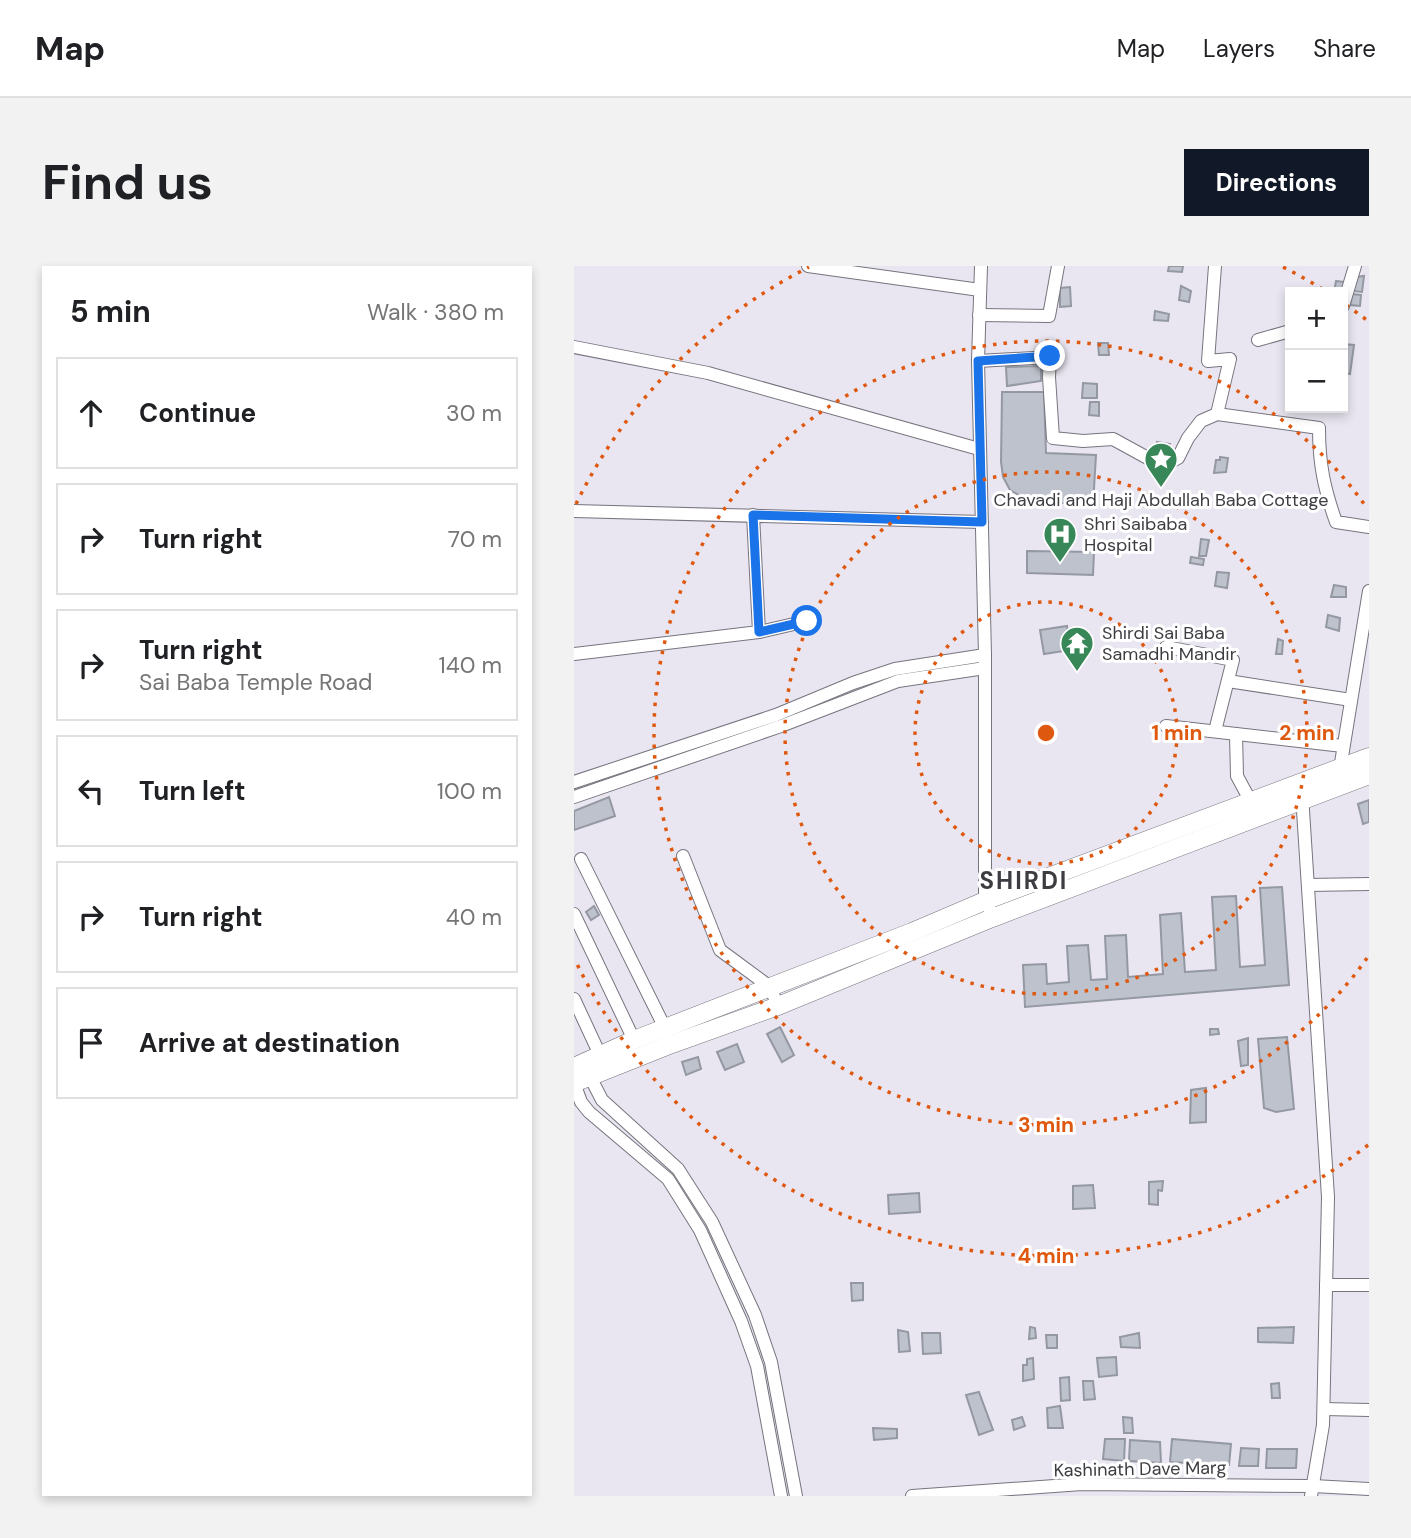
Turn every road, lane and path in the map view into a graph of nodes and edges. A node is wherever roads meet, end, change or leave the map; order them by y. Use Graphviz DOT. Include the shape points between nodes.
graph roads {
  1 [pos="808,266"];
  2 [pos="981,266"];
  3 [pos="1058,266"];
  4 [pos="1215,266"];
  5 [pos="1355,266"];
  6 [pos="1348,289"];
  7 [pos="980,290"];
  8 [pos="979,315"];
  9 [pos="1285,332"];
  10 [pos="1258,340"];
  11 [pos="574,346"];
  12 [pos="978,361"];
  13 [pos="1217,414"];
  14 [pos="979,449"];
  15 [pos="574,511"];
  16 [pos="753,515"];
  17 [pos="982,522"];
  18 [pos="1369,527"];
  19 [pos="1369,591"];
  20 [pos="807,621"];
  21 [pos="759,632"];
  22 [pos="1166,647"];
  23 [pos="574,654"];
  24 [pos="985,661"];
  25 [pos="1228,681"];
  26 [pos="1351,700"];
  27 [pos="1166,726"];
  28 [pos="1215,732"];
  29 [pos="1236,734"];
  30 [pos="1343,746"];
  31 [pos="1369,757"];
  32 [pos="1340,769"];
  33 [pos="1369,775"];
  34 [pos="574,782"];
  35 [pos="1302,791"];
  36 [pos="574,797"];
  37 [pos="1251,802"];
  38 [pos="683,856"];
  39 [pos="581,859"];
  40 [pos="1369,884"];
  41 [pos="1308,885"];
  42 [pos="987,900"];
  43 [pos="574,914"];
  44 [pos="992,919"];
  45 [pos="770,987"];
  46 [pos="574,999"];
  47 [pos="778,1006"];
  48 [pos="665,1028"];
  49 [pos="634,1040"];
  50 [pos="584,1069"];
  51 [pos="1326,1285"];
  52 [pos="1369,1285"];
  53 [pos="1324,1409"];
  54 [pos="1369,1410"];
  55 [pos="1369,1489"];
  56 [pos="1312,1491"];
  57 [pos="781,1496"];
  58 [pos="796,1496"];
  59 [pos="912,1496"];
  1 -- 7 [label="street"];
  2 -- 7 [label="street"];
  3 -- 8 [label="street" via="1049,316"];
  4 -- 13 [label="street" via="1208,361 1230,359"];
  5 -- 6 [label="street"];
  7 -- 8 [label="street"];
  8 -- 12 [label="street"];
  9 -- 10 [label="street"];
  11 -- 14 [label="street" via="708,373"];
  12 -- 13 [label="street" via="1050,356 1053,438 1113,439 1155,462 1178,458 1201,421"];
  12 -- 14 [label="street"];
  13 -- 18 [label="street" via="1319,428 1322,480 1336,522"];
  14 -- 17 [label="street"];
  15 -- 16 [label="street"];
  16 -- 17 [label="street"];
  16 -- 21 [label="street"];
  17 -- 24 [label="street"];
  19 -- 26 [label="street"];
  20 -- 21 [label="street"];
  21 -- 23 [label="street"];
  22 -- 25 [label="street" via="1233,660"];
  24 -- 34 [label="street" via="895,669 776,715"];
  24 -- 36 [label="street" via="898,681"];
  24 -- 42 [label="street"];
  25 -- 26 [label="street"];
  25 -- 28 [label="street"];
  26 -- 30 [label="street"];
  27 -- 28 [label="street"];
  28 -- 29 [label="street"];
  29 -- 30 [label="street"];
  29 -- 37 [label="street" via="1237,776"];
  30 -- 32 [label="street"];
  31 -- 32 [label="highway"];
  32 -- 35 [label="highway"];
  33 -- 35 [label="highway"];
  35 -- 37 [label="highway"];
  35 -- 41 [label="street"];
  35 -- 44 [label="highway"];
  37 -- 42 [label="highway"];
  38 -- 45 [label="street" via="720,950"];
  39 -- 48 [label="street"];
  40 -- 41 [label="street"];
  41 -- 51 [label="street" via="1328,1197"];
  42 -- 44 [label="street"];
  42 -- 45 [label="highway"];
  43 -- 49 [label="street"];
  44 -- 47 [label="highway"];
  45 -- 47 [label="street"];
  45 -- 48 [label="highway"];
  46 -- 50 [label="street"];
  47 -- 50 [label="highway"];
  48 -- 49 [label="highway"];
  49 -- 50 [label="highway"];
  50 -- 57 [label="street" via="581,1102 668,1179 700,1230 757,1366"];
  50 -- 58 [label="street" via="602,1100 678,1169 712,1222 755,1315 771,1362"];
  51 -- 52 [label="street"];
  51 -- 53 [label="street"];
  53 -- 54 [label="street"];
  53 -- 56 [label="street"];
  55 -- 56 [label="street, Kashinath Dave Marg"];
  56 -- 59 [label="street, Kashinath Dave Marg" via="1082,1484"];
}
